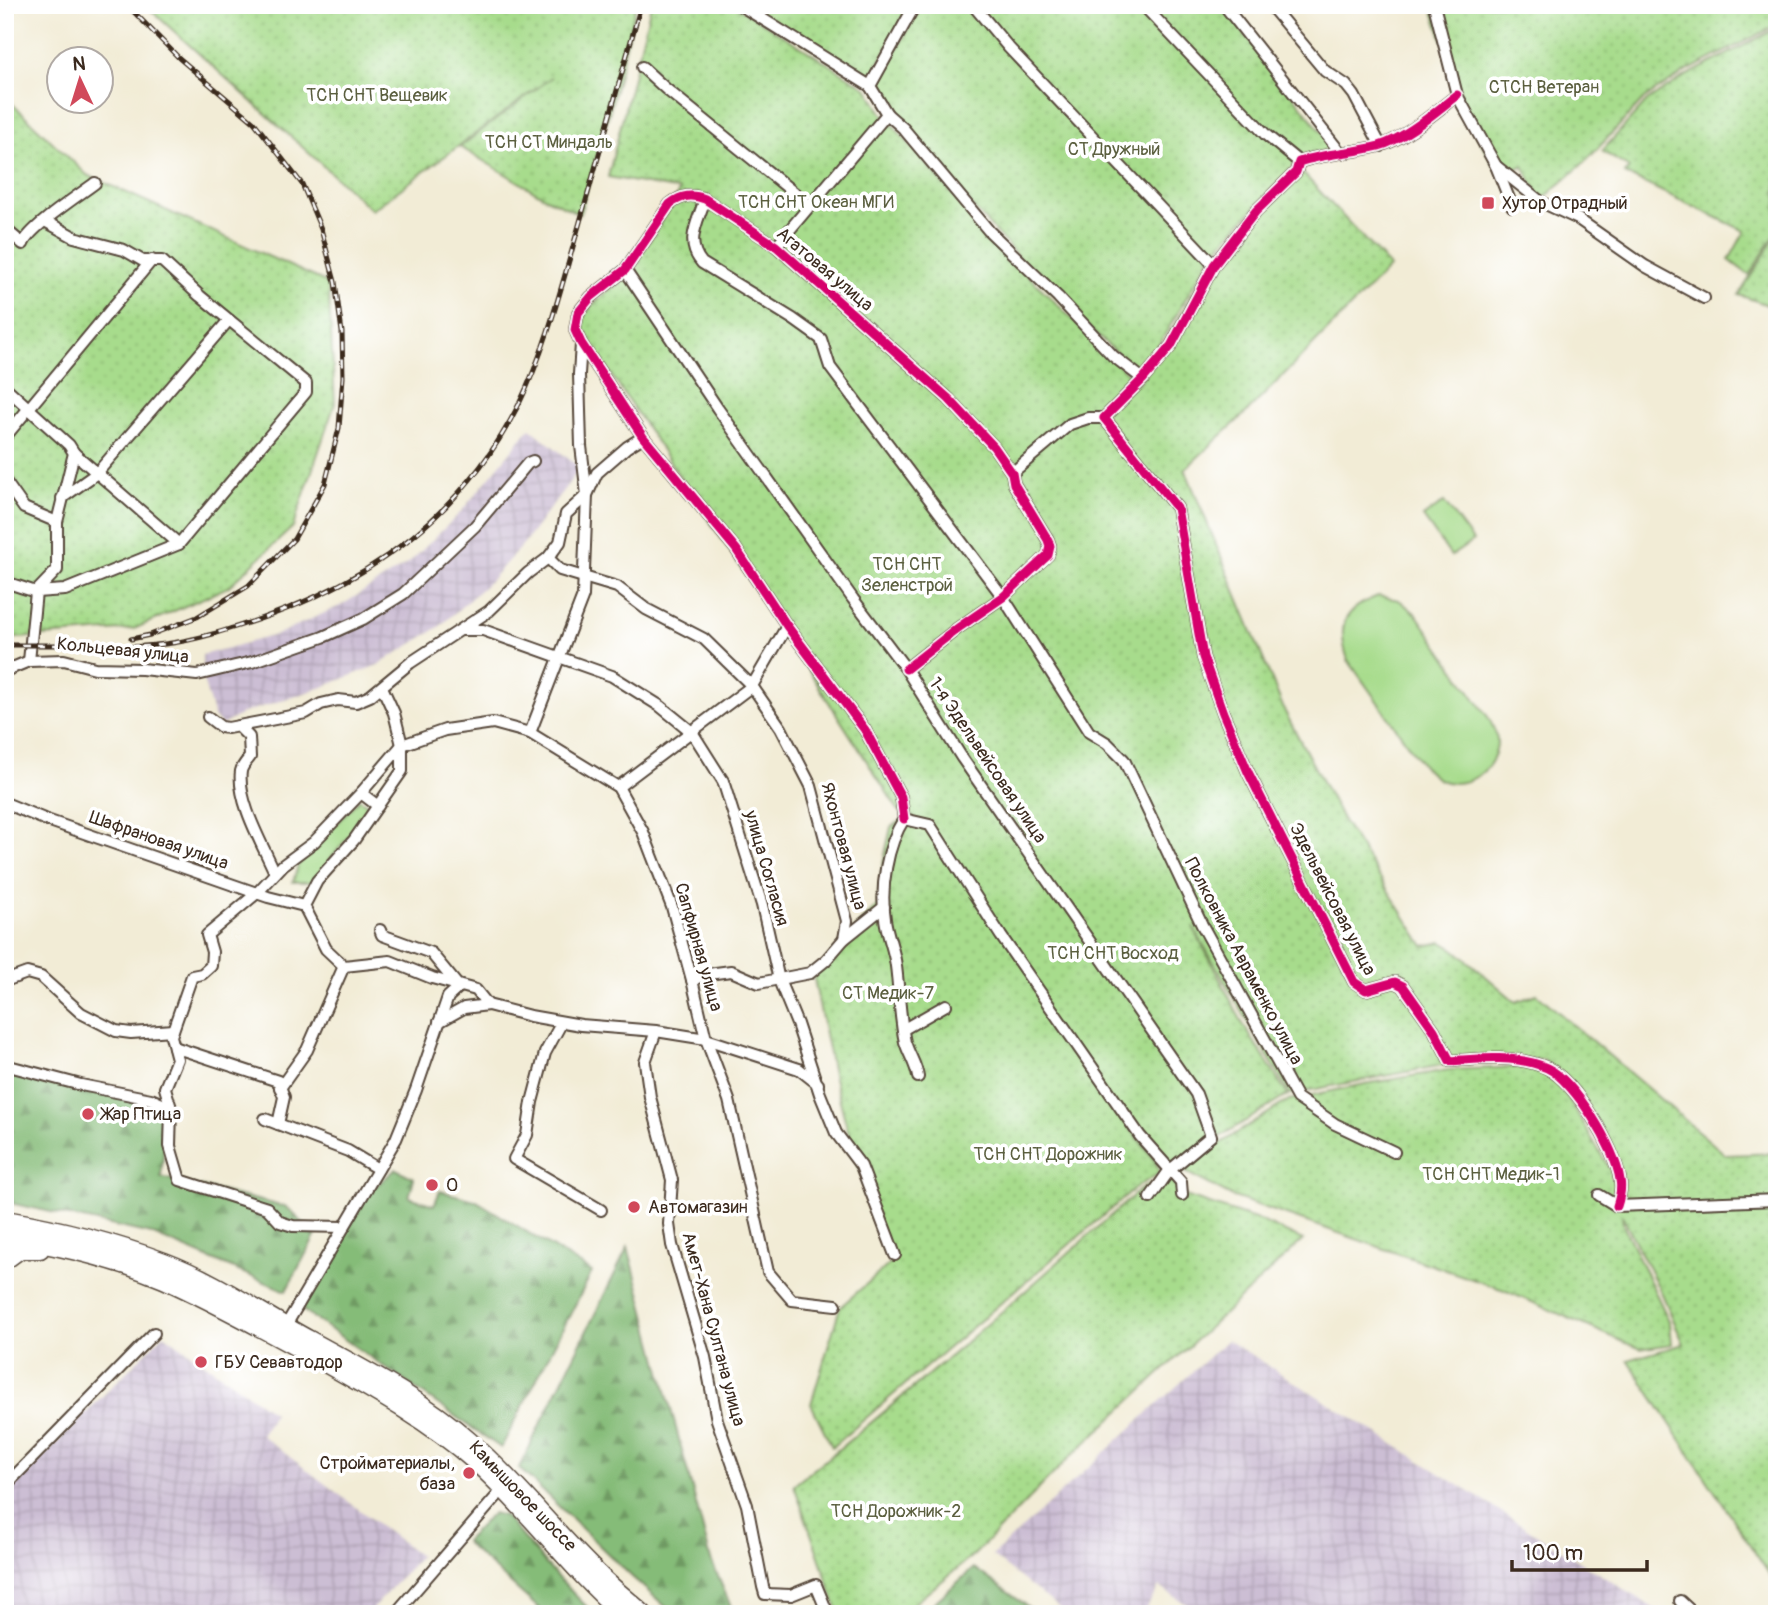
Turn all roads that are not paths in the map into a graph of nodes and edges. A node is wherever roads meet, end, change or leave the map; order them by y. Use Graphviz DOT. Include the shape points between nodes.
graph roads {
  1 [pos="740,5"];
  2 [pos="915,5"];
  3 [pos="973,5"];
  4 [pos="1143,5"];
  5 [pos="1224,5"];
  6 [pos="1270,5"];
  7 [pos="1434,5"];
  8 [pos="642,66"];
  9 [pos="870,86"];
  10 [pos="1457,95"];
  11 [pos="887,114"];
  12 [pos="1381,146"];
  13 [pos="1340,152"];
  14 [pos="1496,166"];
  15 [pos="1297,167"];
  16 [pos="95,183"];
  17 [pos="705,199"];
  18 [pos="809,205"];
  19 [pos="1512,206"];
  20 [pos="45,221"];
  21 [pos="5,229"];
  22 [pos="776,246"];
  23 [pos="152,260"];
  24 [pos="1214,265"];
  25 [pos="625,270"];
  26 [pos="1704,298"];
  27 [pos="229,320"];
  28 [pos="581,343"];
  29 [pos="1143,379"];
  30 [pos="5,387"];
  31 [pos="28,409"];
  32 [pos="1104,418"];
  33 [pos="5,437"];
  34 [pos="643,437"];
  35 [pos="74,453"];
  36 [pos="533,461"];
  37 [pos="97,473"];
  38 [pos="1013,473"];
  39 [pos="5,481"];
  40 [pos="587,495"];
  41 [pos="62,498"];
  42 [pos="57,522"];
  43 [pos="179,544"];
  44 [pos="548,558"];
  45 [pos="584,578"];
  46 [pos="5,582"];
  47 [pos="36,592"];
  48 [pos="1003,597"];
  49 [pos="787,626"];
  50 [pos="461,630"];
  51 [pos="560,656"];
  52 [pos="29,661"];
  53 [pos="906,669"];
  54 [pos="5,671"];
  55 [pos="752,686"];
  56 [pos="382,687"];
  57 [pos="208,717"];
  58 [pos="238,726"];
  59 [pos="692,732"];
  60 [pos="530,733"];
  61 [pos="401,745"];
  62 [pos="618,787"];
  63 [pos="361,793"];
  64 [pos="5,803"];
  65 [pos="378,806"];
  66 [pos="904,819"];
  67 [pos="275,873"];
  68 [pos="257,893"];
  69 [pos="304,906"];
  70 [pos="884,907"];
  71 [pos="380,930"];
  72 [pos="844,939"];
  73 [pos="344,966"];
  74 [pos="692,980"];
  75 [pos="779,980"];
  76 [pos="5,981"];
  77 [pos="458,987"];
  78 [pos="488,1005"];
  79 [pos="946,1005"];
  80 [pos="562,1021"];
  81 [pos="439,1022"];
  82 [pos="904,1028"];
  83 [pos="173,1030"];
  84 [pos="656,1031"];
  85 [pos="706,1039"];
  86 [pos="174,1047"];
  87 [pos="5,1065"];
  88 [pos="918,1077"];
  89 [pos="817,1084"];
  90 [pos="281,1088"];
  91 [pos="171,1108"];
  92 [pos="265,1119"];
  93 [pos="278,1124"];
  94 [pos="1394,1152"];
  95 [pos="378,1169"];
  96 [pos="1169,1171"];
  97 [pos="1182,1195"];
  98 [pos="1599,1195"];
  99 [pos="1150,1198"];
  100 [pos="1777,1200"];
  101 [pos="1617,1206"];
  102 [pos="601,1210"];
  103 [pos="5,1222"];
  104 [pos="344,1227"];
  105 [pos="5,1237"];
  106 [pos="81,1251"];
  107 [pos="895,1255"];
  108 [pos="5,1259"];
  109 [pos="836,1305"];
  110 [pos="285,1327"];
  111 [pos="154,1333"];
  112 [pos="5,1486"];
  113 [pos="503,1489"];
  114 [pos="1680,1601"];
  115 [pos="395,1614"];
  116 [pos="623,1614"];
  117 [pos="643,1614"];
  118 [pos="828,1614"];
  119 [pos="1694,1614"];
  1 -- 9 [label="street"];
  2 -- 9 [label="street"];
  3 -- 24 [label="street"];
  4 -- 15 [label="street"];
  5 -- 13 [label="street"];
  6 -- 12 [label="street" via="1325,71 1354,95"];
  7 -- 10 [label="street"];
  8 -- 18 [label="street"];
  9 -- 11 [label="street"];
  10 -- 12 [label="street" via="1416,127"];
  10 -- 14 [label="street"];
  11 -- 18 [label="street"];
  11 -- 29 [label="street" via="989,231 1113,356"];
  12 -- 13 [label="street"];
  13 -- 15 [label="street" via="1319,155"];
  14 -- 19 [label="street"];
  14 -- 26 [label="street" via="1541,202 1578,219 1645,266"];
  15 -- 24 [label="street"];
  16 -- 20 [label="street"];
  17 -- 22 [label="street, Агатовая улица"];
  17 -- 25 [label="street" via="679,197 670,204"];
  17 -- 48 [label="street, Полковника Авраменко улица" via="692,237 696,256 821,339 830,367"];
  18 -- 22 [label="street"];
  20 -- 21 [label="street" via="23,244"];
  20 -- 23 [label="street" via="74,237 124,250 143,261"];
  22 -- 38 [label="street, Агатовая улица" via="949,399"];
  23 -- 27 [label="street" via="162,261"];
  23 -- 31 [label="street"];
  24 -- 29 [label="street" via="1171,346"];
  25 -- 28 [label="street" via="578,313 575,330"];
  25 -- 53 [label="street, 1-я Эдельвейсовая улица" via="726,420"];
  27 -- 37 [label="street"];
  27 -- 43 [label="street" via="306,383 306,392"];
  28 -- 34 [label="street"];
  28 -- 40 [label="street" via="581,446"];
  29 -- 32 [label="street"];
  30 -- 31 [label="street"];
  31 -- 33 [label="street"];
  31 -- 35 [label="street"];
  32 -- 38 [label="street" via="1070,424"];
  32 -- 101 [label="street, Эдельвейсовая улица" via="1177,509 1202,657 1248,772 1354,982 1366,990 1395,982 1403,986 1450,1062 1490,1058 1527,1063 1548,1069 1571,1086 1618,1170 1621,1194"];
  34 -- 40 [label="street" via="597,473"];
  34 -- 49 [label="street" via="736,549"];
  35 -- 37 [label="street"];
  35 -- 41 [label="street"];
  36 -- 52 [label="street, Кольцевая улица" via="458,543 403,594 323,637 197,675 95,668 64,660"];
  37 -- 41 [label="street"];
  37 -- 43 [label="street"];
  38 -- 48 [label="street, Агатовая улица" via="1014,484 1050,547 1048,555"];
  39 -- 42 [label="street" via="24,508"];
  40 -- 44 [label="street" via="566,514 560,542"];
  40 -- 45 [label="street"];
  41 -- 42 [label="street"];
  42 -- 47 [label="street" via="57,570"];
  43 -- 47 [label="street" via="65,590"];
  44 -- 45 [label="street, Яхонтовая улица" via="560,570"];
  44 -- 50 [label="street"];
  45 -- 51 [label="street" via="583,596"];
  45 -- 55 [label="street, Яхонтовая улица" via="617,587 646,609 704,639"];
  46 -- 47 [label="street"];
  47 -- 52 [label="street"];
  48 -- 53 [label="street, Агатовая улица"];
  48 -- 94 [label="street, Полковника Авраменко улица" via="1089,732 1124,760 1202,925 1297,1098 1335,1125"];
  49 -- 55 [label="street"];
  49 -- 66 [label="street" via="865,730 901,797"];
  50 -- 51 [label="street, улица Согласия" via="483,630"];
  50 -- 56 [label="street"];
  51 -- 59 [label="street, улица Согласия" via="612,677"];
  51 -- 60 [label="street"];
  52 -- 54 [label="street, Кольцевая улица"];
  53 -- 96 [label="street, 1-я Эдельвейсовая улица" via="962,758 1196,1094 1211,1136"];
  55 -- 59 [label="street"];
  55 -- 72 [label="street, Яхонтовая улица" via="781,728 811,786 847,921"];
  56 -- 58 [label="street" via="356,702 338,700 306,713"];
  56 -- 61 [label="street"];
  57 -- 58 [label="street" via="220,727"];
  58 -- 67 [label="street" via="249,737 250,757 242,768 245,804"];
  59 -- 62 [label="street"];
  59 -- 75 [label="street, улица Согласия" via="723,781 762,905"];
  60 -- 61 [label="street, Сапфирная улица" via="493,723 445,730"];
  60 -- 62 [label="street, Сапфирная улица"];
  61 -- 63 [label="street"];
  61 -- 65 [label="street" via="402,771"];
  62 -- 74 [label="street, Сапфирная улица" via="643,832 672,907"];
  63 -- 65 [label="street"];
  63 -- 67 [label="street" via="314,842"];
  64 -- 68 [label="street, Шафрановая улица"];
  65 -- 69 [label="street" via="317,881"];
  66 -- 70 [label="street" via="885,874"];
  66 -- 96 [label="street" via="930,825 1086,1060"];
  67 -- 68 [label="street"];
  68 -- 69 [label="street, Шафрановая улица"];
  68 -- 83 [label="street" via="207,935 211,966 192,976"];
  69 -- 73 [label="street" via="326,949"];
  70 -- 72 [label="street"];
  70 -- 82 [label="street"];
  71 -- 77 [label="street" via="382,936 432,953"];
  72 -- 75 [label="street" via="810,973"];
  73 -- 77 [label="street" via="390,961"];
  73 -- 90 [label="street" via="307,1050"];
  74 -- 75 [label="street" via="731,971 759,983"];
  74 -- 85 [label="street, Сапфирная улица"];
  75 -- 89 [label="street, улица Согласия"];
  76 -- 83 [label="street" via="27,973 41,977 81,1013 116,1031"];
  77 -- 78 [label="street" via="476,990"];
  77 -- 81 [label="street" via="448,997"];
  78 -- 80 [label="street"];
  78 -- 81 [label="street" via="464,1008"];
  79 -- 82 [label="street"];
  80 -- 84 [label="street"];
  80 -- 102 [label="street" via="545,1053 527,1135 514,1159"];
  81 -- 95 [label="street" via="396,1139"];
  82 -- 88 [label="street"];
  83 -- 86 [label="street"];
  84 -- 85 [label="street"];
  84 -- 118 [label="street, Амет-Хана Султана улица" via="645,1062 672,1180 672,1245 705,1357 717,1420 747,1505 765,1594 791,1595 816,1585"];
  85 -- 89 [label="street" via="799,1069"];
  85 -- 109 [label="street, Сапфирная улица" via="729,1100 768,1272 792,1300"];
  86 -- 90 [label="street" via="278,1081"];
  86 -- 91 [label="street" via="177,1059 165,1088"];
  87 -- 91 [label="street" via="151,1099"];
  89 -- 107 [label="street, улица Согласия" via="836,1133 861,1166"];
  90 -- 93 [label="street" via="284,1097"];
  91 -- 104 [label="street" via="170,1146 180,1180 267,1208 279,1222"];
  92 -- 93 [label="street"];
  93 -- 95 [label="street" via="348,1151"];
  95 -- 104 [label="street"];
  96 -- 97 [label="street" via="1181,1182"];
  96 -- 99 [label="street, 1-я Эдельвейсовая улица"];
  98 -- 101 [label="street"];
  100 -- 101 [label="street"];
  103 -- 110 [label="main road, Камышовое шоссе" via="62,1231 165,1262"];
  104 -- 110 [label="street"];
  105 -- 106 [label="main road, Камышовое шоссе"];
  106 -- 108 [label="main road" via="26,1248"];
  106 -- 113 [label="main road, Камышовое шоссе" via="186,1290 361,1383 435,1431"];
  110 -- 117 [label="main road, Камышовое шоссе" via="359,1367 468,1439 512,1479 599,1575"];
  111 -- 112 [label="street"];
  113 -- 115 [label="street, Камышовое шоссе"];
  113 -- 116 [label="main road, Камышовое шоссе" via="590,1585"];
  114 -- 119 [label="street"];
}
